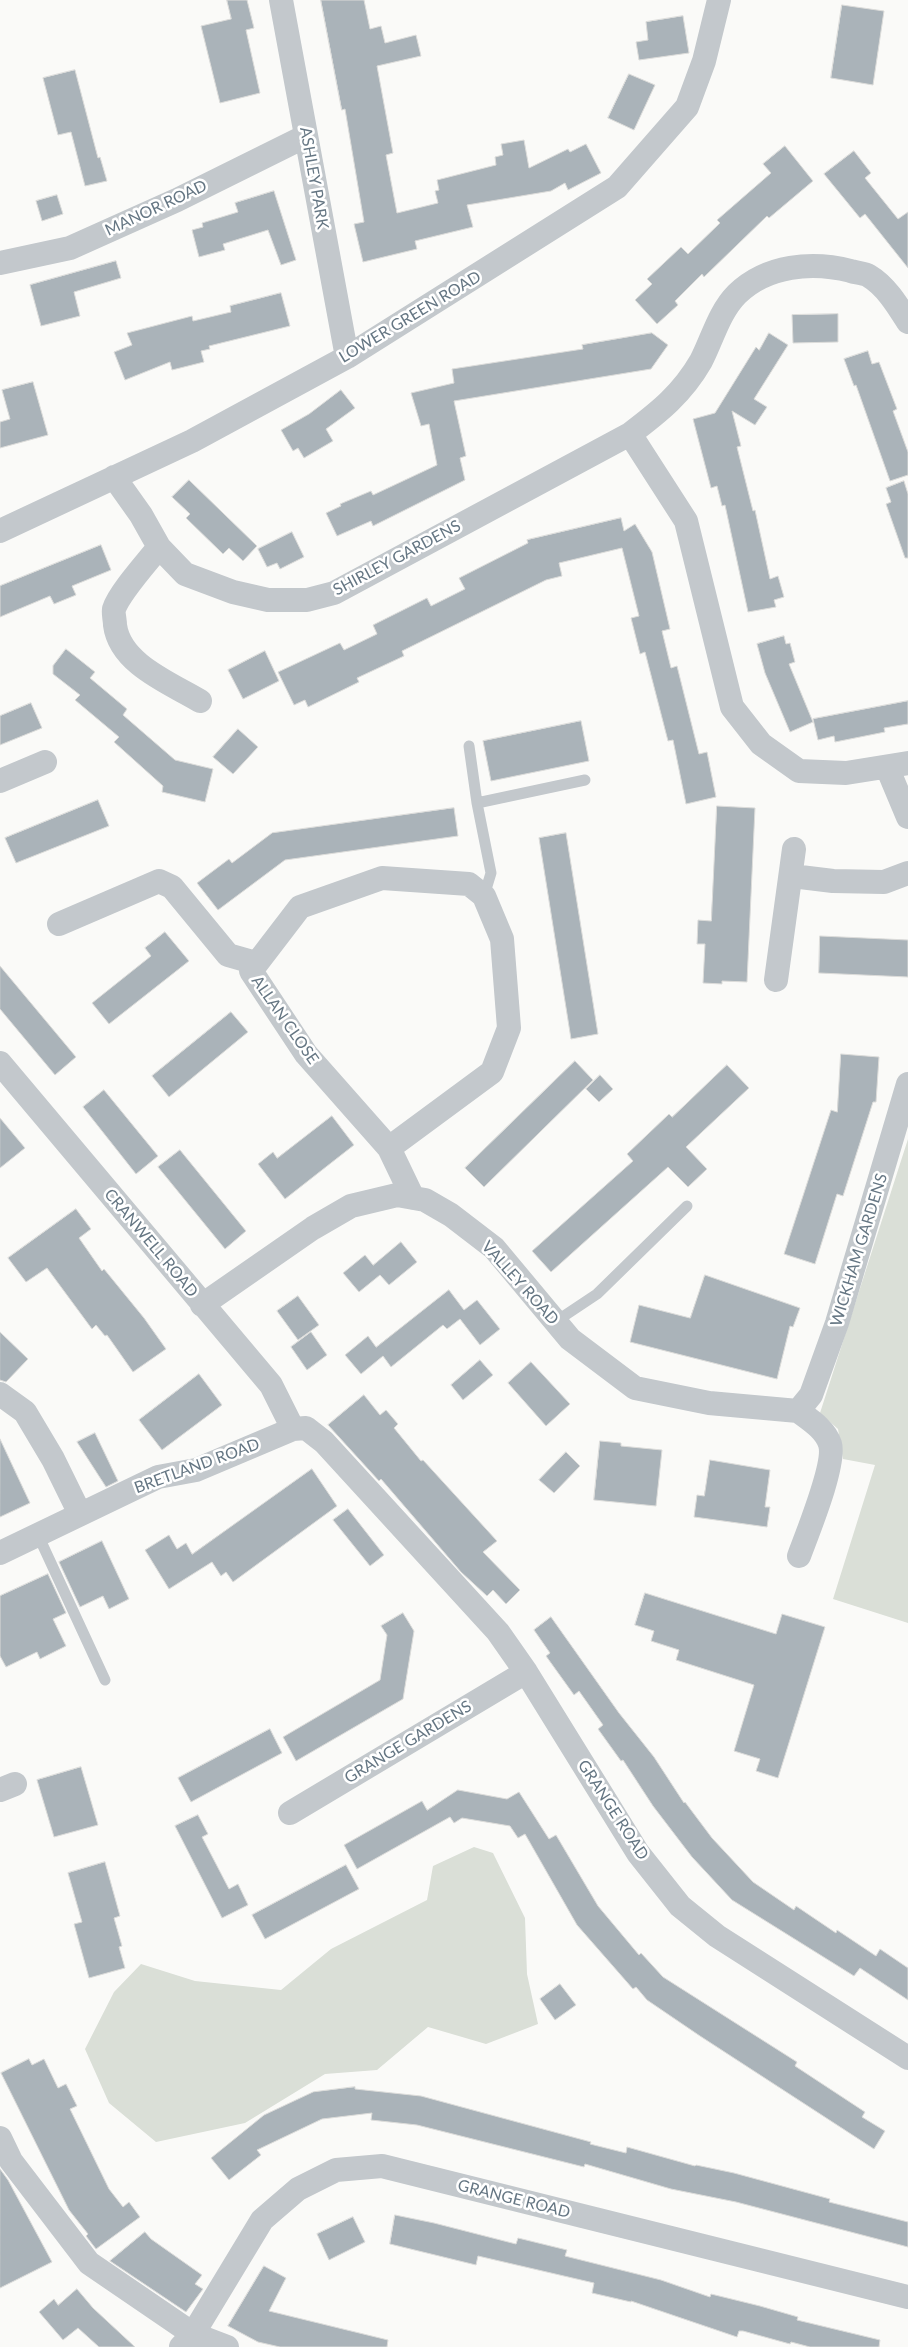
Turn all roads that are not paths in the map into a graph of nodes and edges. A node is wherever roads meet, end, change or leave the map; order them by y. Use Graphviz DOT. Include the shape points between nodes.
graph roads {
  1 [pos="281,0"];
  2 [pos="719,0"];
  3 [pos="306,136"];
  4 [pos="0,262"];
  5 [pos="908,322"];
  6 [pos="347,357"];
  7 [pos="630,434"];
  8 [pos="114,477"];
  9 [pos="0,531"];
  10 [pos="159,547"];
  11 [pos="200,701"];
  12 [pos="469,746"];
  13 [pos="45,762"];
  14 [pos="897,765"];
  15 [pos="585,780"];
  16 [pos="0,781"];
  17 [pos="477,803"];
  18 [pos="908,817"];
  19 [pos="794,849"];
  20 [pos="908,873"];
  21 [pos="792,876"];
  22 [pos="484,896"];
  23 [pos="59,924"];
  24 [pos="256,963"];
  25 [pos="776,980"];
  26 [pos="0,1063"];
  27 [pos="908,1084"];
  28 [pos="389,1148"];
  29 [pos="413,1198"];
  30 [pos="687,1206"];
  31 [pos="202,1305"];
  32 [pos="555,1322"];
  33 [pos="0,1394"];
  34 [pos="798,1410"];
  35 [pos="293,1429"];
  36 [pos="80,1514"];
  37 [pos="38,1535"];
  38 [pos="0,1553"];
  39 [pos="799,1556"];
  40 [pos="526,1672"];
  41 [pos="105,1680"];
  42 [pos="290,1813"];
  43 [pos="908,2058"];
  44 [pos="0,2138"];
  45 [pos="908,2297"];
  46 [pos="187,2340"];
  47 [pos="227,2347"];
  1 -- 3 [label="street, ASHLEY PARK"];
  2 -- 6 [label="street, LOWER GREEN ROAD" via="704,61 687,107 617,187"];
  3 -- 4 [label="street, MANOR ROAD" via="177,200 70,248"];
  3 -- 6 [label="street, ASHLEY PARK"];
  5 -- 7 [label="street, SHIRLEY GARDENS" via="895,301 868,276 831,266 794,267 764,275 736,295 683,389"];
  6 -- 8 [label="street, LOWER GREEN ROAD" via="192,441"];
  7 -- 10 [label="street, SHIRLEY GARDENS" via="334,593 307,600 268,600 233,592 185,574"];
  7 -- 14 [label="street" via="686,521 732,706 761,744 799,771 846,773"];
  8 -- 9 [label="street, LOWER GREEN ROAD"];
  8 -- 10 [label="street, SHIRLEY GARDENS"];
  10 -- 11 [label="street" via="114,610 116,633 126,652 148,670"];
  12 -- 17 [label="lane"];
  13 -- 16 [label="street"];
  14 -- 18 [label="street"];
  15 -- 17 [label="lane"];
  17 -- 22 [label="lane" via="491,873"];
  19 -- 21 [label="street"];
  20 -- 21 [label="street" via="884,882"];
  21 -- 25 [label="street"];
  22 -- 24 [label="street, ALLAN CLOSE" via="469,884 382,878 300,907"];
  22 -- 28 [label="street" via="502,939 509,1028 492,1072"];
  23 -- 24 [label="street" via="159,882 172,887 228,955"];
  24 -- 28 [label="street, ALLAN CLOSE" via="251,971 306,1054"];
  26 -- 31 [label="street, CRANWELL ROAD"];
  27 -- 34 [label="street, WICKHAM GARDENS" via="837,1323 811,1395"];
  28 -- 29 [label="street, ALLAN CLOSE"];
  29 -- 31 [label="street, VALLEY ROAD" via="397,1195 351,1206 313,1228"];
  29 -- 32 [label="street, VALLEY ROAD" via="425,1200 451,1215 494,1248"];
  30 -- 32 [label="lane" via="597,1294"];
  31 -- 35 [label="street, CRANWELL ROAD" via="271,1385"];
  32 -- 34 [label="street, VALLEY ROAD" via="570,1339 635,1388 709,1403"];
  33 -- 36 [label="street" via="25,1412"];
  34 -- 39 [label="street" via="820,1427 830,1444 830,1462"];
  35 -- 36 [label="street, BRETLAND ROAD" via="196,1470 158,1477"];
  35 -- 40 [label="street, GRANGE ROAD" via="306,1428 324,1442 498,1632"];
  36 -- 37 [label="street, BRETLAND ROAD"];
  37 -- 38 [label="street, BRETLAND ROAD"];
  37 -- 41 [label="lane"];
  40 -- 42 [label="street, GRANGE GARDENS"];
  40 -- 43 [label="street, GRANGE ROAD" via="638,1853 680,1906 717,1936"];
  44 -- 46 [label="street" via="10,2161 89,2264"];
  45 -- 46 [label="street, GRANGE ROAD" via="382,2166 336,2170 298,2189 262,2220"];
  46 -- 47 [label="street"];
}
